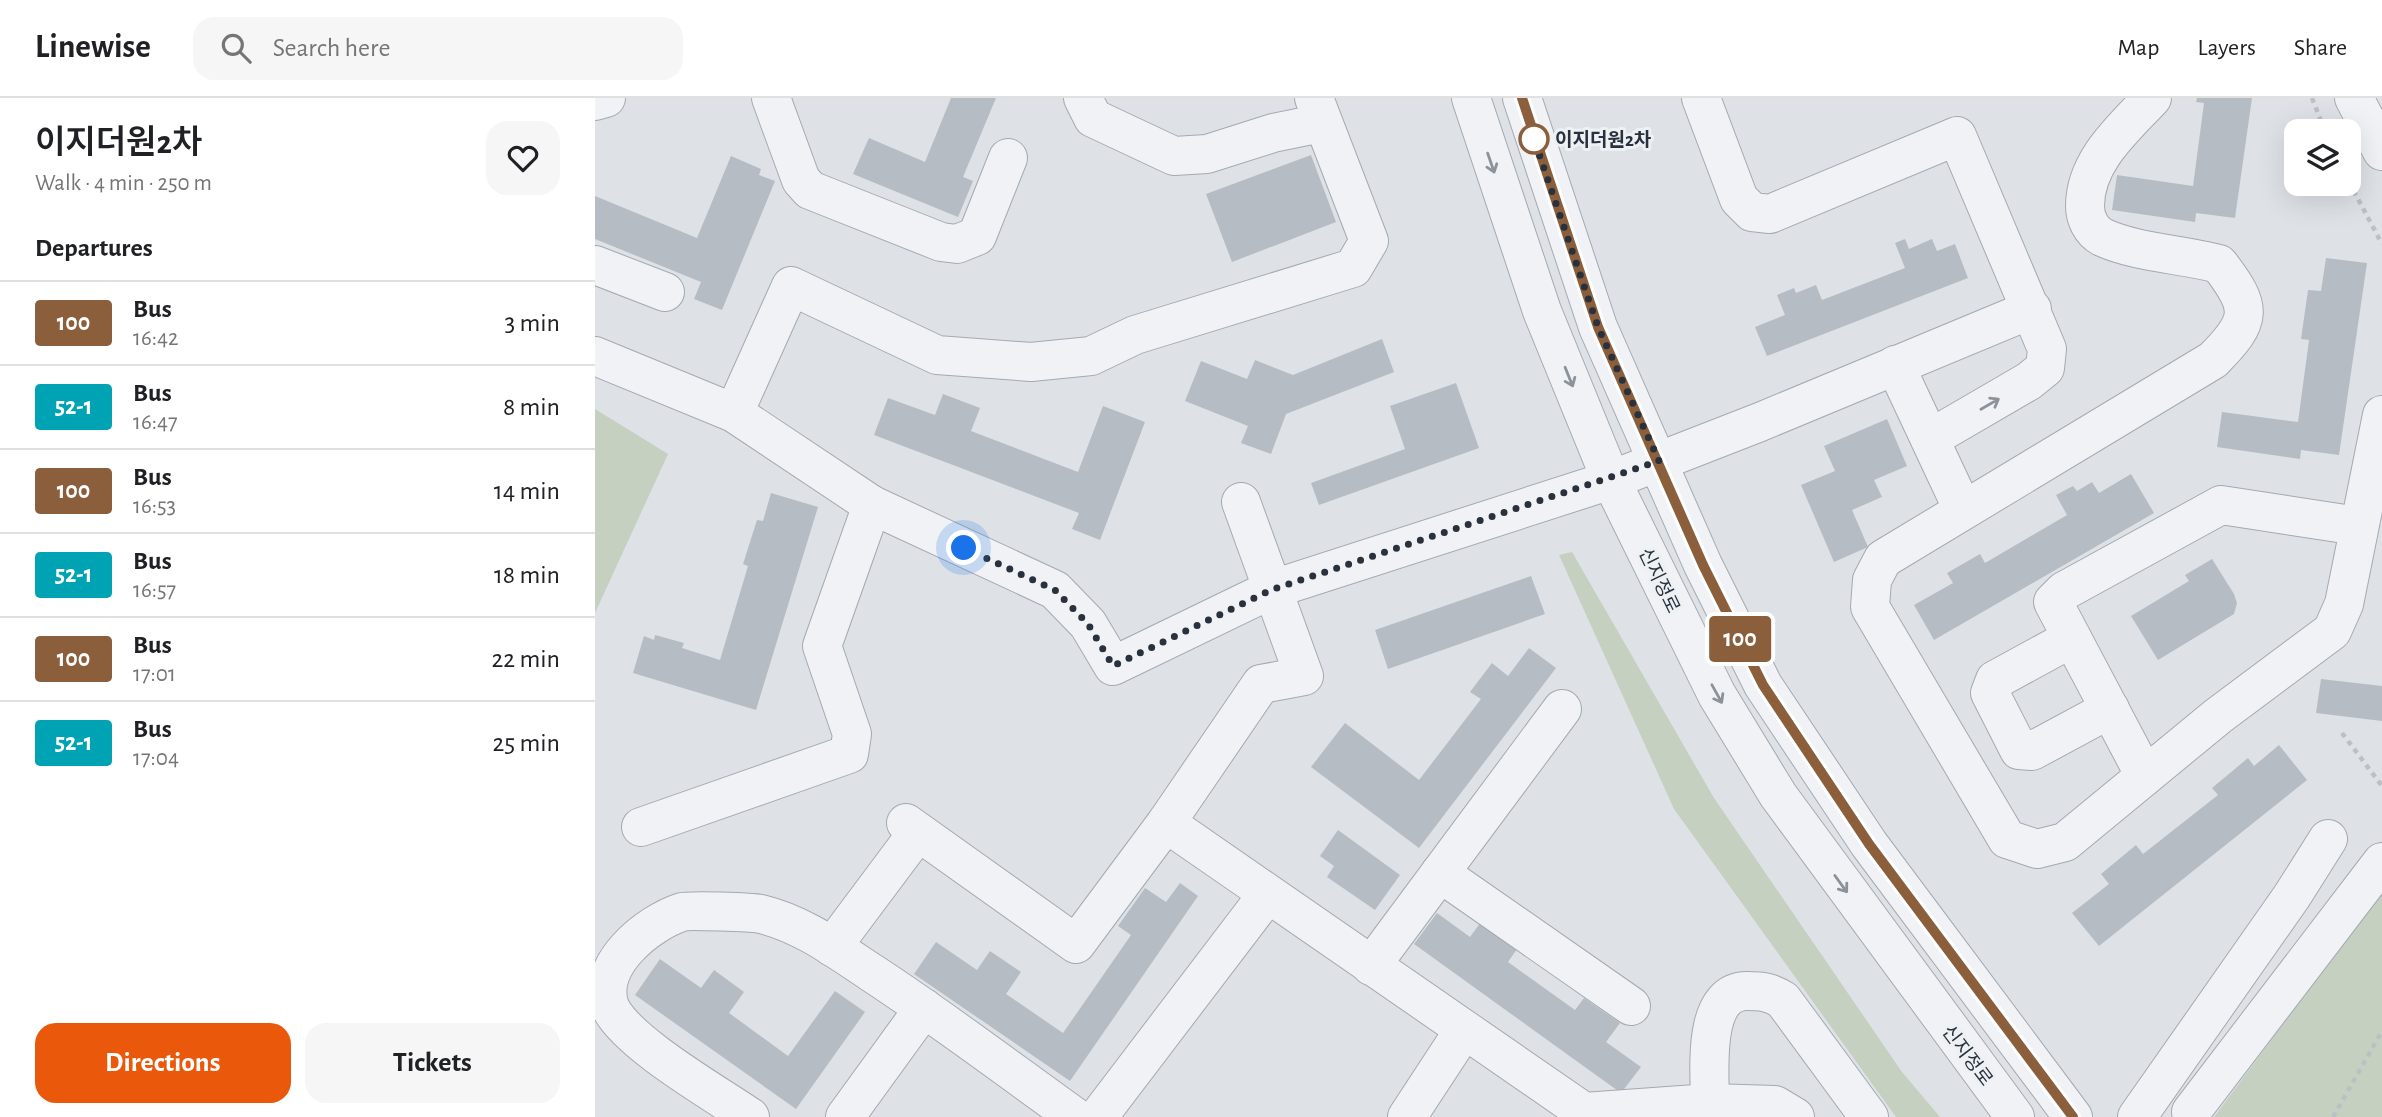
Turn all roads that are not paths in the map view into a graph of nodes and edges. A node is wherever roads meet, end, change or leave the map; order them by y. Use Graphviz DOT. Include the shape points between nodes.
graph roads {
  1 [pos="605,98"];
  2 [pos="771,98"];
  3 [pos="1083,98"];
  4 [pos="1471,98"];
  5 [pos="1522,98"];
  6 [pos="1701,98"];
  7 [pos="2154,98"];
  8 [pos="2354,98"];
  9 [pos="595,101"];
  10 [pos="1318,111"];
  11 [pos="2152,136"];
  12 [pos="2382,151"];
  13 [pos="1008,158"];
  14 [pos="595,265"];
  15 [pos="665,292"];
  16 [pos="2032,309"];
  17 [pos="595,356"];
  18 [pos="1895,365"];
  19 [pos="734,413"];
  20 [pos="2382,415"];
  21 [pos="1931,438"];
  22 [pos="1659,461"];
  23 [pos="1611,480"];
  24 [pos="1241,502"];
  25 [pos="872,505"];
  26 [pos="1963,510"];
  27 [pos="2358,526"];
  28 [pos="1271,590"];
  29 [pos="2072,638"];
  30 [pos="1562,709"];
  31 [pos="2110,709"];
  32 [pos="2145,776"];
  33 [pos="1166,823"];
  34 [pos="641,827"];
  35 [pos="2327,839"];
  36 [pos="2382,862"];
  37 [pos="1440,873"];
  38 [pos="1267,895"];
  39 [pos="832,947"];
  40 [pos="1371,966"];
  41 [pos="1631,1006"];
  42 [pos="924,1009"];
  43 [pos="1464,1030"];
  44 [pos="1710,1102"];
  45 [pos="1664,1111"];
  46 [pos="2191,1112"];
  47 [pos="1582,1115"];
  48 [pos="750,1117"];
  49 [pos="845,1117"];
  50 [pos="1075,1117"];
  51 [pos="1098,1117"];
  52 [pos="1407,1117"];
  53 [pos="1795,1117"];
  54 [pos="1869,1117"];
  55 [pos="2015,1117"];
  56 [pos="2073,1117"];
  57 [pos="2137,1117"];
  1 -- 9 [label="street"];
  2 -- 13 [label="street" via="801,180 810,190 941,242 957,244 977,236"];
  3 -- 10 [label="street" via="1093,118 1174,156 1206,154 1273,133"];
  4 -- 23 [label="street, 신지정로, one-way" via="1542,311"];
  5 -- 22 [label="street" via="1598,327"];
  6 -- 16 [label="street" via="1739,199 1752,212 1770,214 1957,136"];
  7 -- 11 [label="street"];
  7 -- 26 [label="street" via="2100,158 2085,188 2085,217 2098,235 2119,244 2219,264 2237,288 2245,309 2237,336 2213,360"];
  8 -- 12 [label="street"];
  10 -- 19 [label="street" via="1369,241 1353,268 1135,335 1091,356 1031,362 937,355 791,286"];
  14 -- 15 [label="street"];
  16 -- 18 [label="street"];
  21 -- 16 [label="street, one-way" via="2045,368 2047,349"];
  17 -- 19 [label="street"];
  18 -- 21 [label="street"];
  18 -- 22 [label="street"];
  19 -- 25 [label="street"];
  20 -- 27 [label="street"];
  21 -- 26 [label="street"];
  22 -- 23 [label="street"];
  22 -- 56 [label="street" via="1703,565 1763,685 1869,844"];
  23 -- 28 [label="street"];
  23 -- 55 [label="street, 신지정로, one-way" via="1717,695 1778,795"];
  24 -- 28 [label="street"];
  25 -- 28 [label="street" via="1055,590 1088,624 1113,666"];
  25 -- 34 [label="street" via="822,646 852,734 849,754"];
  26 -- 32 [label="street" via="1883,559 1872,580 1870,607 2007,839 2037,849 2065,842"];
  27 -- 29 [label="street" via="2221,505 2064,590 2053,603"];
  27 -- 32 [label="street" via="2344,604 2332,631"];
  28 -- 33 [label="street" via="1304,676 1261,684"];
  29 -- 31 [label="street"];
  29 -- 31 [label="street" via="1995,680 1990,692 2019,750 2032,751"];
  30 -- 37 [label="street"];
  31 -- 32 [label="street"];
  33 -- 38 [label="street"];
  33 -- 39 [label="street" via="1076,944 912,828"];
  35 -- 57 [label="street"];
  36 -- 46 [label="street"];
  37 -- 40 [label="street"];
  37 -- 41 [label="street"];
  38 -- 40 [label="street"];
  38 -- 51 [label="street"];
  39 -- 42 [label="street"];
  39 -- 48 [label="street" via="807,931 759,913 684,911 626,944 608,976 608,1005 625,1030"];
  40 -- 43 [label="street"];
  42 -- 49 [label="street"];
  42 -- 50 [label="street"];
  43 -- 47 [label="street"];
  43 -- 52 [label="street"];
  44 -- 45 [label="street"];
  44 -- 53 [label="street" via="1775,1105"];
  44 -- 54 [label="street" via="1711,1032 1716,1013 1725,999 1739,990 1770,992 1783,1000"];
  45 -- 47 [label="street"];
}
